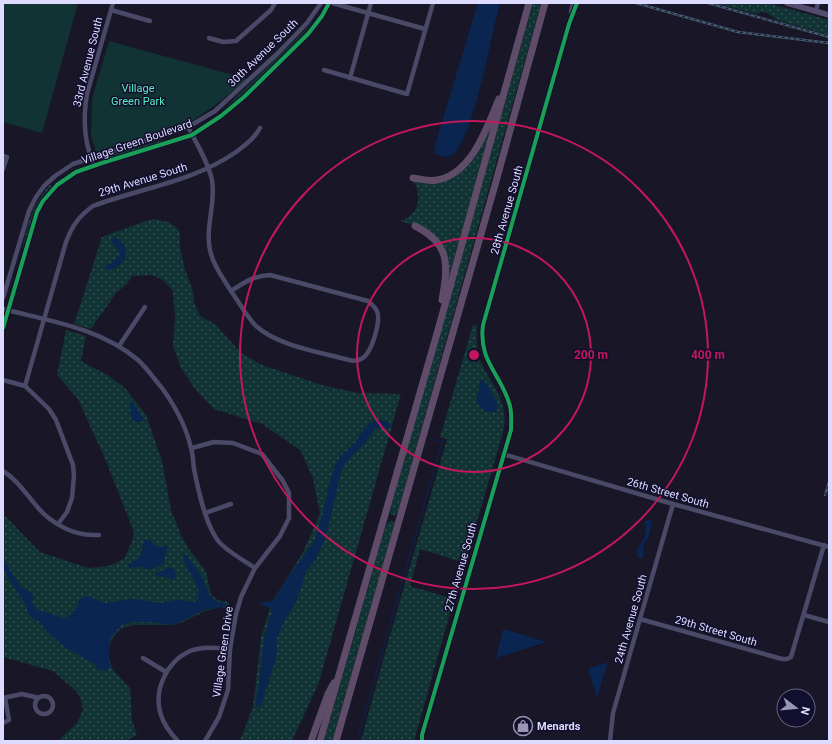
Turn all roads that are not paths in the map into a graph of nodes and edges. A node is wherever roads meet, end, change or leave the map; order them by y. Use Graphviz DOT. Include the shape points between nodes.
graph roads {
  1 [pos="112,3"];
  2 [pos="275,3"];
  3 [pos="321,3"];
  4 [pos="330,3"];
  5 [pos="372,3"];
  6 [pos="432,3"];
  7 [pos="529,3"];
  8 [pos="545,3"];
  9 [pos="573,3"];
  10 [pos="577,3"];
  11 [pos="787,3"];
  12 [pos="818,3"];
  13 [pos="110,10"];
  14 [pos="816,11"];
  15 [pos="369,13"];
  16 [pos="829,15"];
  17 [pos="150,21"];
  18 [pos="569,24"];
  19 [pos="425,29"];
  20 [pos="209,38"];
  21 [pos="511,69"];
  22 [pos="324,70"];
  23 [pos="350,78"];
  24 [pos="231,97"];
  25 [pos="188,127"];
  26 [pos="260,128"];
  27 [pos="192,135"];
  28 [pos="5,156"];
  29 [pos="90,158"];
  30 [pos="94,165"];
  31 [pos="209,167"];
  32 [pos="3,169"];
  33 [pos="413,178"];
  34 [pos="415,226"];
  35 [pos="231,291"];
  36 [pos="3,298"];
  37 [pos="145,307"];
  38 [pos="5,309"];
  39 [pos="45,319"];
  40 [pos="3,328"];
  41 [pos="438,330"];
  42 [pos="119,346"];
  43 [pos="3,380"];
  44 [pos="25,386"];
  45 [pos="508,398"];
  46 [pos="192,448"];
  47 [pos="503,454"];
  48 [pos="3,471"];
  49 [pos="231,504"];
  50 [pos="673,504"];
  51 [pos="205,513"];
  52 [pos="58,524"];
  53 [pos="99,535"];
  54 [pos="826,546"];
  55 [pos="255,568"];
  56 [pos="804,615"];
  57 [pos="640,619"];
  58 [pos="829,622"];
  59 [pos="230,649"];
  60 [pos="143,658"];
  61 [pos="340,671"];
  62 [pos="166,672"];
  63 [pos="351,689"];
  64 [pos="4,698"];
  65 [pos="39,698"];
  66 [pos="3,723"];
  67 [pos="178,741"];
  68 [pos="205,741"];
  69 [pos="311,741"];
  70 [pos="320,741"];
  71 [pos="336,741"];
  72 [pos="340,741"];
  73 [pos="422,741"];
  74 [pos="610,741"];
  1 -- 13 [label="street, 33rd Avenue South"];
  2 -- 20 [label="street" via="271,10 236,41 223,42"];
  3 -- 24 [label="street, 30th Avenue South" via="307,23"];
  4 -- 15 [label="street"];
  4 -- 27 [label="street, Village Green Boulevard" via="308,34 244,97"];
  5 -- 15 [label="street"];
  6 -- 19 [label="street"];
  7 -- 21 [label="highway"];
  8 -- 63 [label="highway"];
  9 -- 18 [label="street, 28th Avenue South"];
  10 -- 18 [label="street, 28th Avenue South"];
  11 -- 14 [label="main road"];
  12 -- 14 [label="street"];
  13 -- 17 [label="street, 33rd Avenue South"];
  13 -- 29 [label="street, 33rd Avenue South" via="85,106 85,130"];
  14 -- 16 [label="main road"];
  15 -- 19 [label="street"];
  15 -- 23 [label="street"];
  18 -- 45 [label="street, 28th Avenue South" via="483,325 482,341 486,358"];
  19 -- 23 [label="street" via="407,94"];
  21 -- 33 [label="highway" via="481,140 469,160 453,175 438,180"];
  21 -- 41 [label="highway"];
  22 -- 23 [label="street"];
  24 -- 25 [label="street, Village Green Boulevard" via="215,111"];
  25 -- 27 [label="street"];
  25 -- 29 [label="street, Village Green Boulevard"];
  26 -- 31 [label="street, 29th Avenue South" via="246,145"];
  27 -- 30 [label="street, Village Green Boulevard"];
  27 -- 31 [label="street"];
  28 -- 32 [label="street"];
  29 -- 30 [label="street, 33rd Avenue South"];
  29 -- 36 [label="street, Village Green Boulevard" via="73,164 55,176 36,197 24,224"];
  30 -- 38 [label="street, Village Green Boulevard" via="65,178 43,200 33,222"];
  31 -- 35 [label="street" via="213,192 209,230 210,250"];
  31 -- 39 [label="street, 29th Avenue South" via="194,175 106,201 84,212 70,230"];
  34 -- 41 [label="highway" via="436,240 444,253 446,273"];
  35 -- 35 [label="street" via="250,278 270,275 368,301 378,316 370,350 361,360 356,361 279,341 255,325"];
  37 -- 42 [label="street"];
  38 -- 39 [label="street"];
  38 -- 40 [label="street, Village Green Boulevard"];
  39 -- 42 [label="street" via="87,331"];
  39 -- 44 [label="street, 29th Avenue South"];
  41 -- 61 [label="highway"];
  42 -- 46 [label="street" via="153,376 183,422"];
  43 -- 44 [label="street"];
  44 -- 52 [label="street" via="49,409 56,420 73,465 72,498 67,512"];
  45 -- 47 [label="street, 27th Avenue South" via="512,417"];
  46 -- 51 [label="street"];
  46 -- 55 [label="street, Village Green Drive" via="214,442 233,443 262,454 283,481 289,493 289,518 280,536"];
  47 -- 50 [label="street, 26th Street South"];
  47 -- 73 [label="street, 27th Avenue South"];
  48 -- 52 [label="street"];
  49 -- 51 [label="street"];
  50 -- 54 [label="street, 26th Street South"];
  50 -- 57 [label="street, 24th Avenue South"];
  51 -- 55 [label="street" via="220,542"];
  52 -- 53 [label="street" via="82,534"];
  54 -- 56 [label="street"];
  55 -- 59 [label="street, Village Green Drive" via="241,597"];
  56 -- 57 [label="street, 29th Street South" via="791,657 787,659"];
  56 -- 58 [label="street"];
  57 -- 74 [label="street, 24th Avenue South" via="613,712"];
  59 -- 62 [label="street" via="200,648 180,658"];
  59 -- 68 [label="street, Village Green Drive" via="225,702"];
  60 -- 62 [label="street"];
  61 -- 69 [label="highway" via="328,694"];
  61 -- 70 [label="highway"];
  62 -- 67 [label="street" via="159,693 159,705 166,727"];
  63 -- 71 [label="highway"];
  63 -- 72 [label="highway"];
  64 -- 65 [label="street" via="22,694"];
  64 -- 66 [label="street" via="9,720"];
  65 -- 65 [label="street" via="51,698 53,710 42,715 37,711 35,706"];
}
